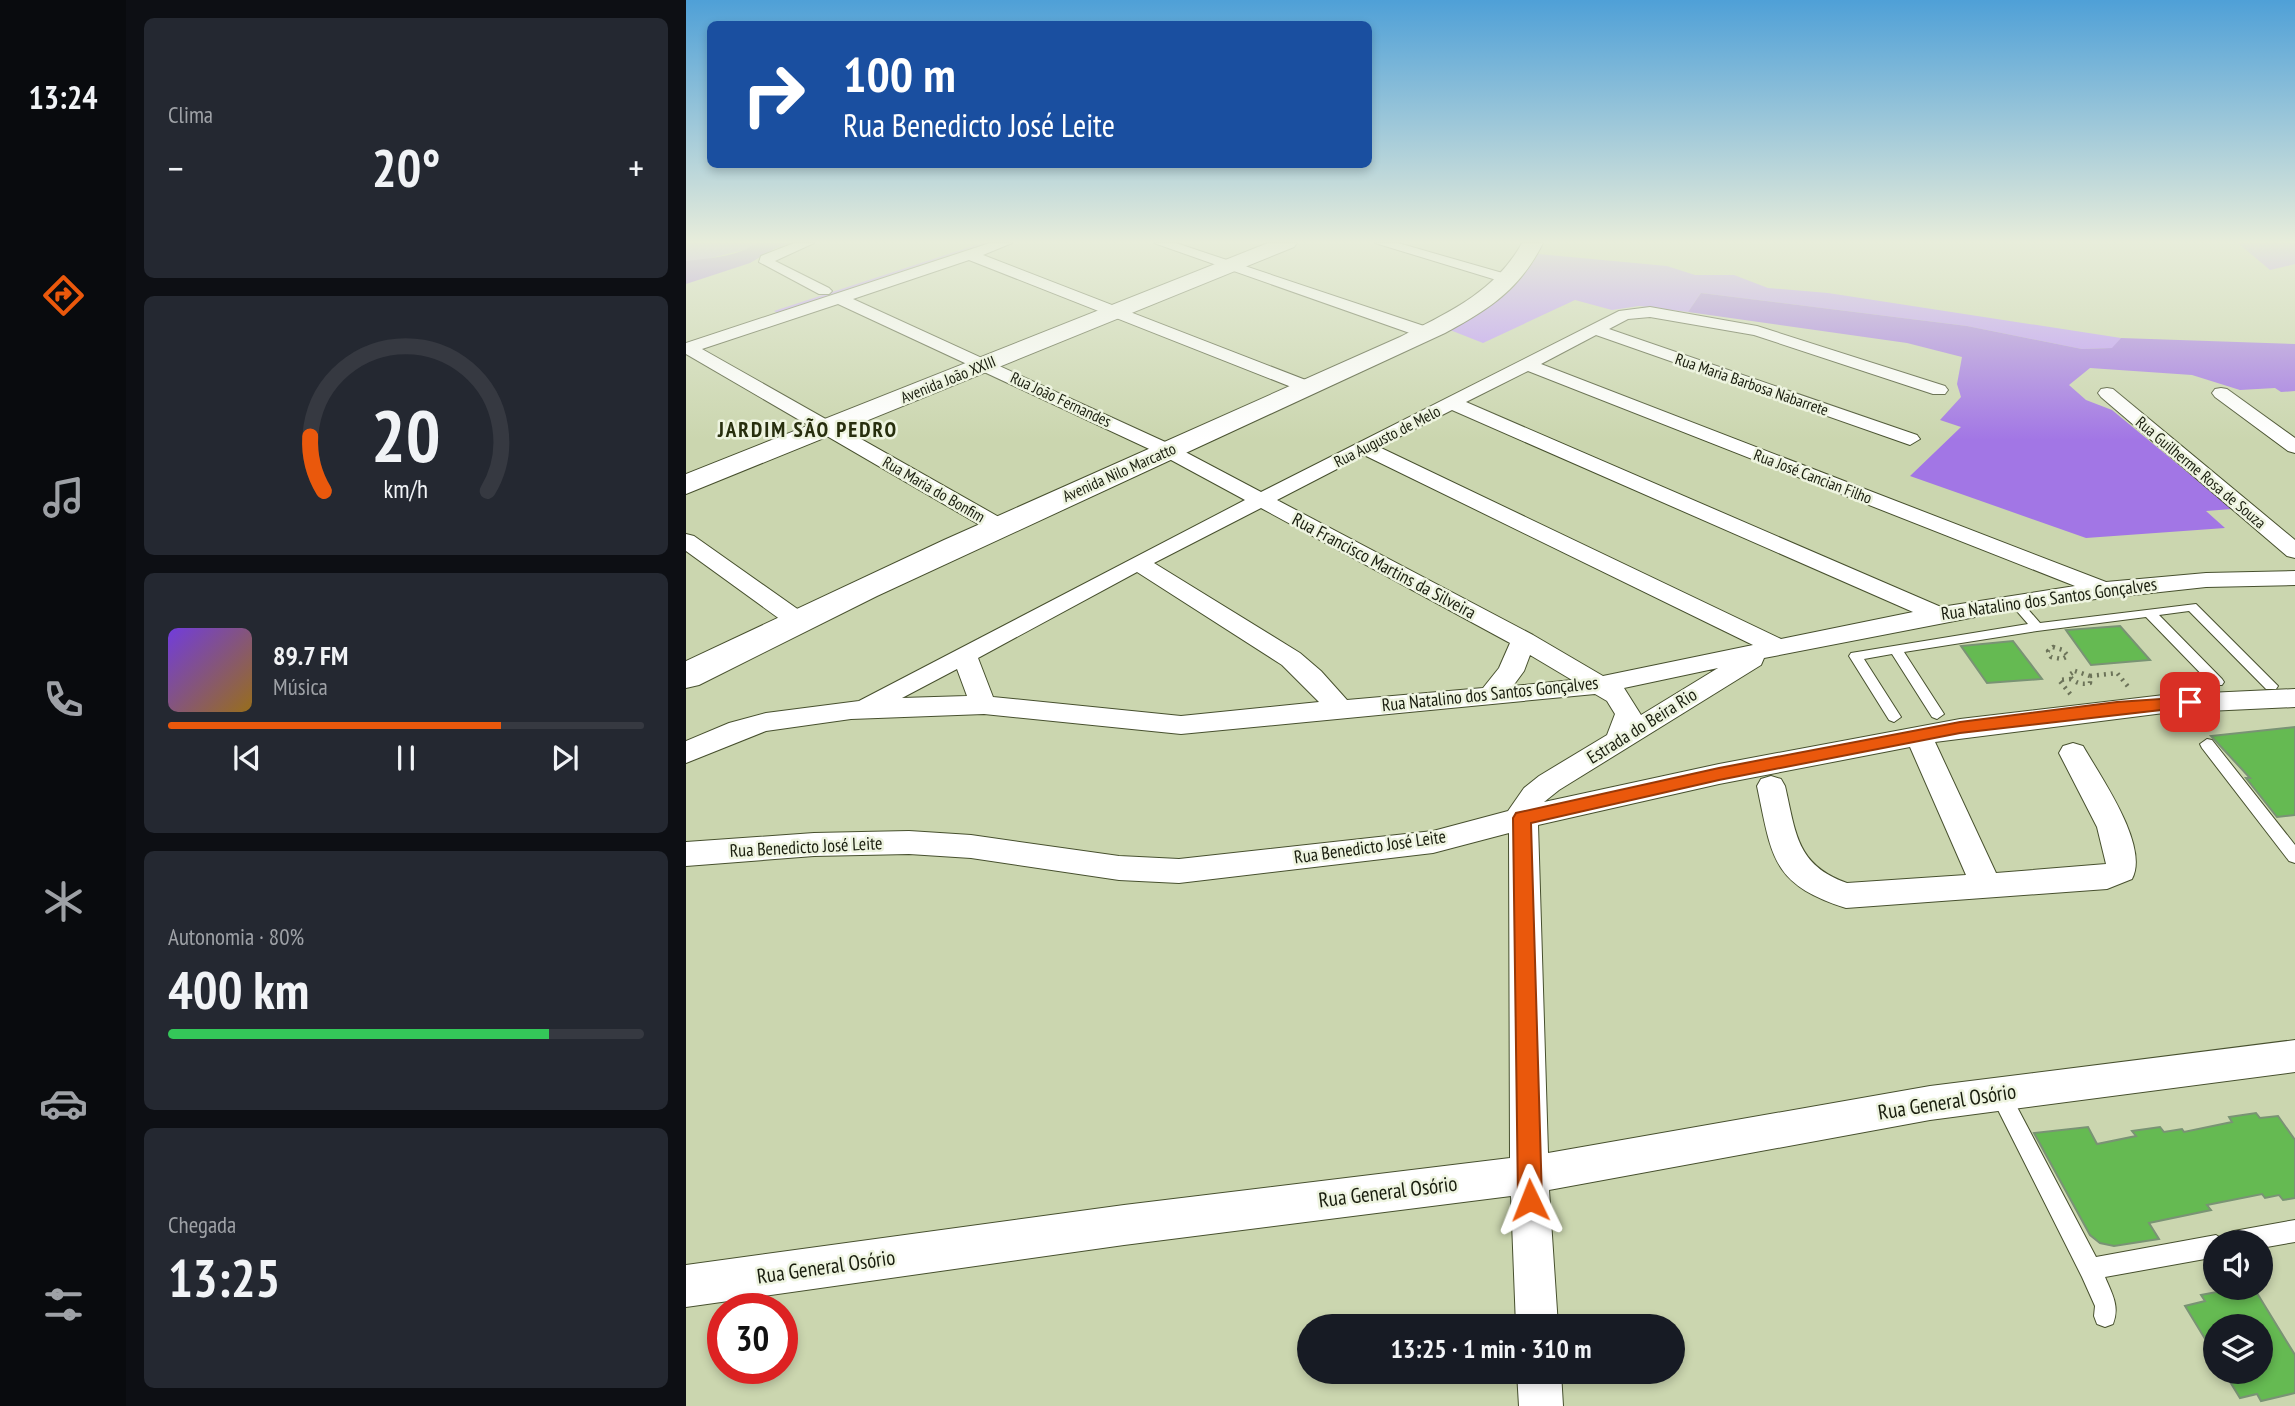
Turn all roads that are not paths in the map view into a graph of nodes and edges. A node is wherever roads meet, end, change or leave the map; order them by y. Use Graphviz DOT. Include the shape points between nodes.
graph roads {
  1 [pos="784,309"];
  2 [pos="794,309"];
  3 [pos="862,309"];
  4 [pos="1109,309"];
  5 [pos="1126,309"];
  6 [pos="1355,309"];
  7 [pos="1468,309"];
  8 [pos="1117,312"];
  9 [pos="1594,329"];
  10 [pos="1427,333"];
  11 [pos="686,337"];
  12 [pos="686,348"];
  13 [pos="986,364"];
  14 [pos="1526,364"];
  15 [pos="1310,388"];
  16 [pos="1939,390"];
  17 [pos="2107,393"];
  18 [pos="2221,393"];
  19 [pos="1452,403"];
  20 [pos="828,427"];
  21 [pos="1910,439"];
  22 [pos="2295,447"];
  23 [pos="1365,448"];
  24 [pos="1167,450"];
  25 [pos="686,485"];
  26 [pos="1263,501"];
  27 [pos="998,526"];
  28 [pos="686,541"];
  29 [pos="2295,551"];
  30 [pos="1138,563"];
  31 [pos="2295,578"];
  32 [pos="2101,588"];
  33 [pos="2015,601"];
  34 [pos="2150,613"];
  35 [pos="1937,614"];
  36 [pos="797,620"];
  37 [pos="2037,627"];
  38 [pos="1524,640"];
  39 [pos="1775,646"];
  40 [pos="1896,649"];
  41 [pos="964,654"];
  42 [pos="686,676"];
  43 [pos="2217,682"];
  44 [pos="1600,684"];
  45 [pos="2283,692"];
  46 [pos="1491,696"];
  47 [pos="983,705"];
  48 [pos="861,709"];
  49 [pos="1340,709"];
  50 [pos="1628,714"];
  51 [pos="1937,714"];
  52 [pos="1657,716"];
  53 [pos="1894,717"];
  54 [pos="1918,736"];
  55 [pos="1618,743"];
  56 [pos="2207,744"];
  57 [pos="686,753"];
  58 [pos="2073,753"];
  59 [pos="1771,786"];
  60 [pos="1522,818"];
  61 [pos="686,854"];
  62 [pos="2295,857"];
  63 [pos="1986,885"];
  64 [pos="2295,1056"];
  65 [pos="1999,1093"];
  66 [pos="1529,1175"];
  67 [pos="2295,1231"];
  68 [pos="2273,1235"];
  69 [pos="2203,1248"];
  70 [pos="2090,1269"];
  71 [pos="686,1286"];
  72 [pos="1536,1314"];
  73 [pos="2105,1316"];
  74 [pos="1540,1384"];
  75 [pos="1541,1406"];
  1 -- 11 [label="street"];
  2 -- 12 [label="street"];
  3 -- 13 [label="street, Rua João Fernandes"];
  4 -- 8 [label="street"];
  5 -- 8 [label="street, Avenida João XXIII"];
  6 -- 10 [label="street"];
  7 -- 10 [label="street, Avenida Nilo Marcatto"];
  8 -- 13 [label="street, Avenida João XXIII"];
  8 -- 15 [label="street"];
  9 -- 14 [label="street, Rua Augusto de Melo"];
  9 -- 16 [label="street, Rua Augusto de Melo" via="1632,312 1664,314 1757,331"];
  9 -- 21 [label="street, Rua Maria Barbosa Nabarrete"];
  10 -- 15 [label="street, Avenida Nilo Marcatto"];
  12 -- 20 [label="street, Rua Maria do Bonfim"];
  13 -- 20 [label="street, Avenida João XXIII"];
  13 -- 24 [label="street, Rua João Fernandes"];
  14 -- 19 [label="street, Rua Augusto de Melo"];
  14 -- 32 [label="street, Rua José Cancian Filho"];
  15 -- 24 [label="street, Avenida Nilo Marcatto"];
  17 -- 29 [label="street, Rua Guilherme Rosa de Souza"];
  18 -- 22 [label="street"];
  19 -- 23 [label="street, Rua Augusto de Melo"];
  19 -- 35 [label="street"];
  20 -- 25 [label="street, Avenida João XXIII"];
  20 -- 27 [label="street, Rua Maria do Bonfim"];
  23 -- 26 [label="street, Rua Augusto de Melo"];
  23 -- 39 [label="street"];
  24 -- 26 [label="street, Rua Francisco Martins da Silveira"];
  24 -- 27 [label="street, Avenida Nilo Marcatto"];
  26 -- 30 [label="street, Rua Augusto de Melo"];
  26 -- 38 [label="street, Rua Francisco Martins da Silveira"];
  27 -- 36 [label="street, Avenida Nilo Marcatto"];
  28 -- 36 [label="street"];
  30 -- 41 [label="street, Rua Augusto de Melo"];
  30 -- 49 [label="street" via="1291,659"];
  31 -- 32 [label="street, Rua Natalino dos Santos Gonçalves"];
  32 -- 33 [label="street, Rua Natalino dos Santos Gonçalves"];
  33 -- 35 [label="street, Rua Natalino dos Santos Gonçalves"];
  33 -- 37 [label="lane"];
  34 -- 37 [label="lane"];
  34 -- 43 [label="lane"];
  34 -- 45 [label="lane" via="2192,607"];
  35 -- 39 [label="street, Rua Natalino dos Santos Gonçalves"];
  36 -- 42 [label="street, Avenida Nilo Marcatto"];
  37 -- 40 [label="lane"];
  38 -- 44 [label="street, Rua Francisco Martins da Silveira"];
  38 -- 46 [label="street" via="1511,671"];
  39 -- 44 [label="street, Rua Natalino dos Santos Gonçalves"];
  39 -- 52 [label="street, Estrada do Beira Rio"];
  40 -- 51 [label="lane"];
  40 -- 53 [label="lane" via="1856,656"];
  41 -- 47 [label="street"];
  41 -- 48 [label="street, Rua Augusto de Melo"];
  44 -- 46 [label="street, Rua Natalino dos Santos Gonçalves"];
  44 -- 50 [label="street, Rua Francisco Martins da Silveira" via="1616,695"];
  45 -- 54 [label="street, Rua Benedicto José Leite" via="2117,708"];
  46 -- 49 [label="street, Rua Natalino dos Santos Gonçalves"];
  47 -- 48 [label="street, Rua Natalino dos Santos Gonçalves"];
  47 -- 49 [label="street, Rua Natalino dos Santos Gonçalves" via="1181,724"];
  48 -- 57 [label="street, Rua Natalino dos Santos Gonçalves" via="767,720"];
  50 -- 52 [label="street"];
  50 -- 55 [label="street"];
  52 -- 55 [label="street, Estrada do Beira Rio"];
  54 -- 60 [label="street, Rua Benedicto José Leite"];
  54 -- 63 [label="street"];
  55 -- 60 [label="street, Estrada do Beira Rio" via="1549,783 1528,803"];
  56 -- 62 [label="lane"];
  58 -- 63 [label="street" via="2115,835 2123,858 2121,871 2107,877"];
  59 -- 63 [label="street" via="1789,859 1801,876 1820,888 1846,897"];
  60 -- 61 [label="street, Rua Benedicto José Leite" via="1433,842 1179,871 1138,872 943,844 827,843"];
  60 -- 66 [label="street"];
  64 -- 65 [label="street, Rua General Osório"];
  65 -- 66 [label="street, Rua General Osório"];
  65 -- 70 [label="lane"];
  66 -- 71 [label="street, Rua General Osório"];
  66 -- 72 [label="street"];
  67 -- 68 [label="lane"];
  69 -- 70 [label="lane"];
  70 -- 73 [label="lane" via="2106,1306"];
  74 -- 75 [label="street"];
}
